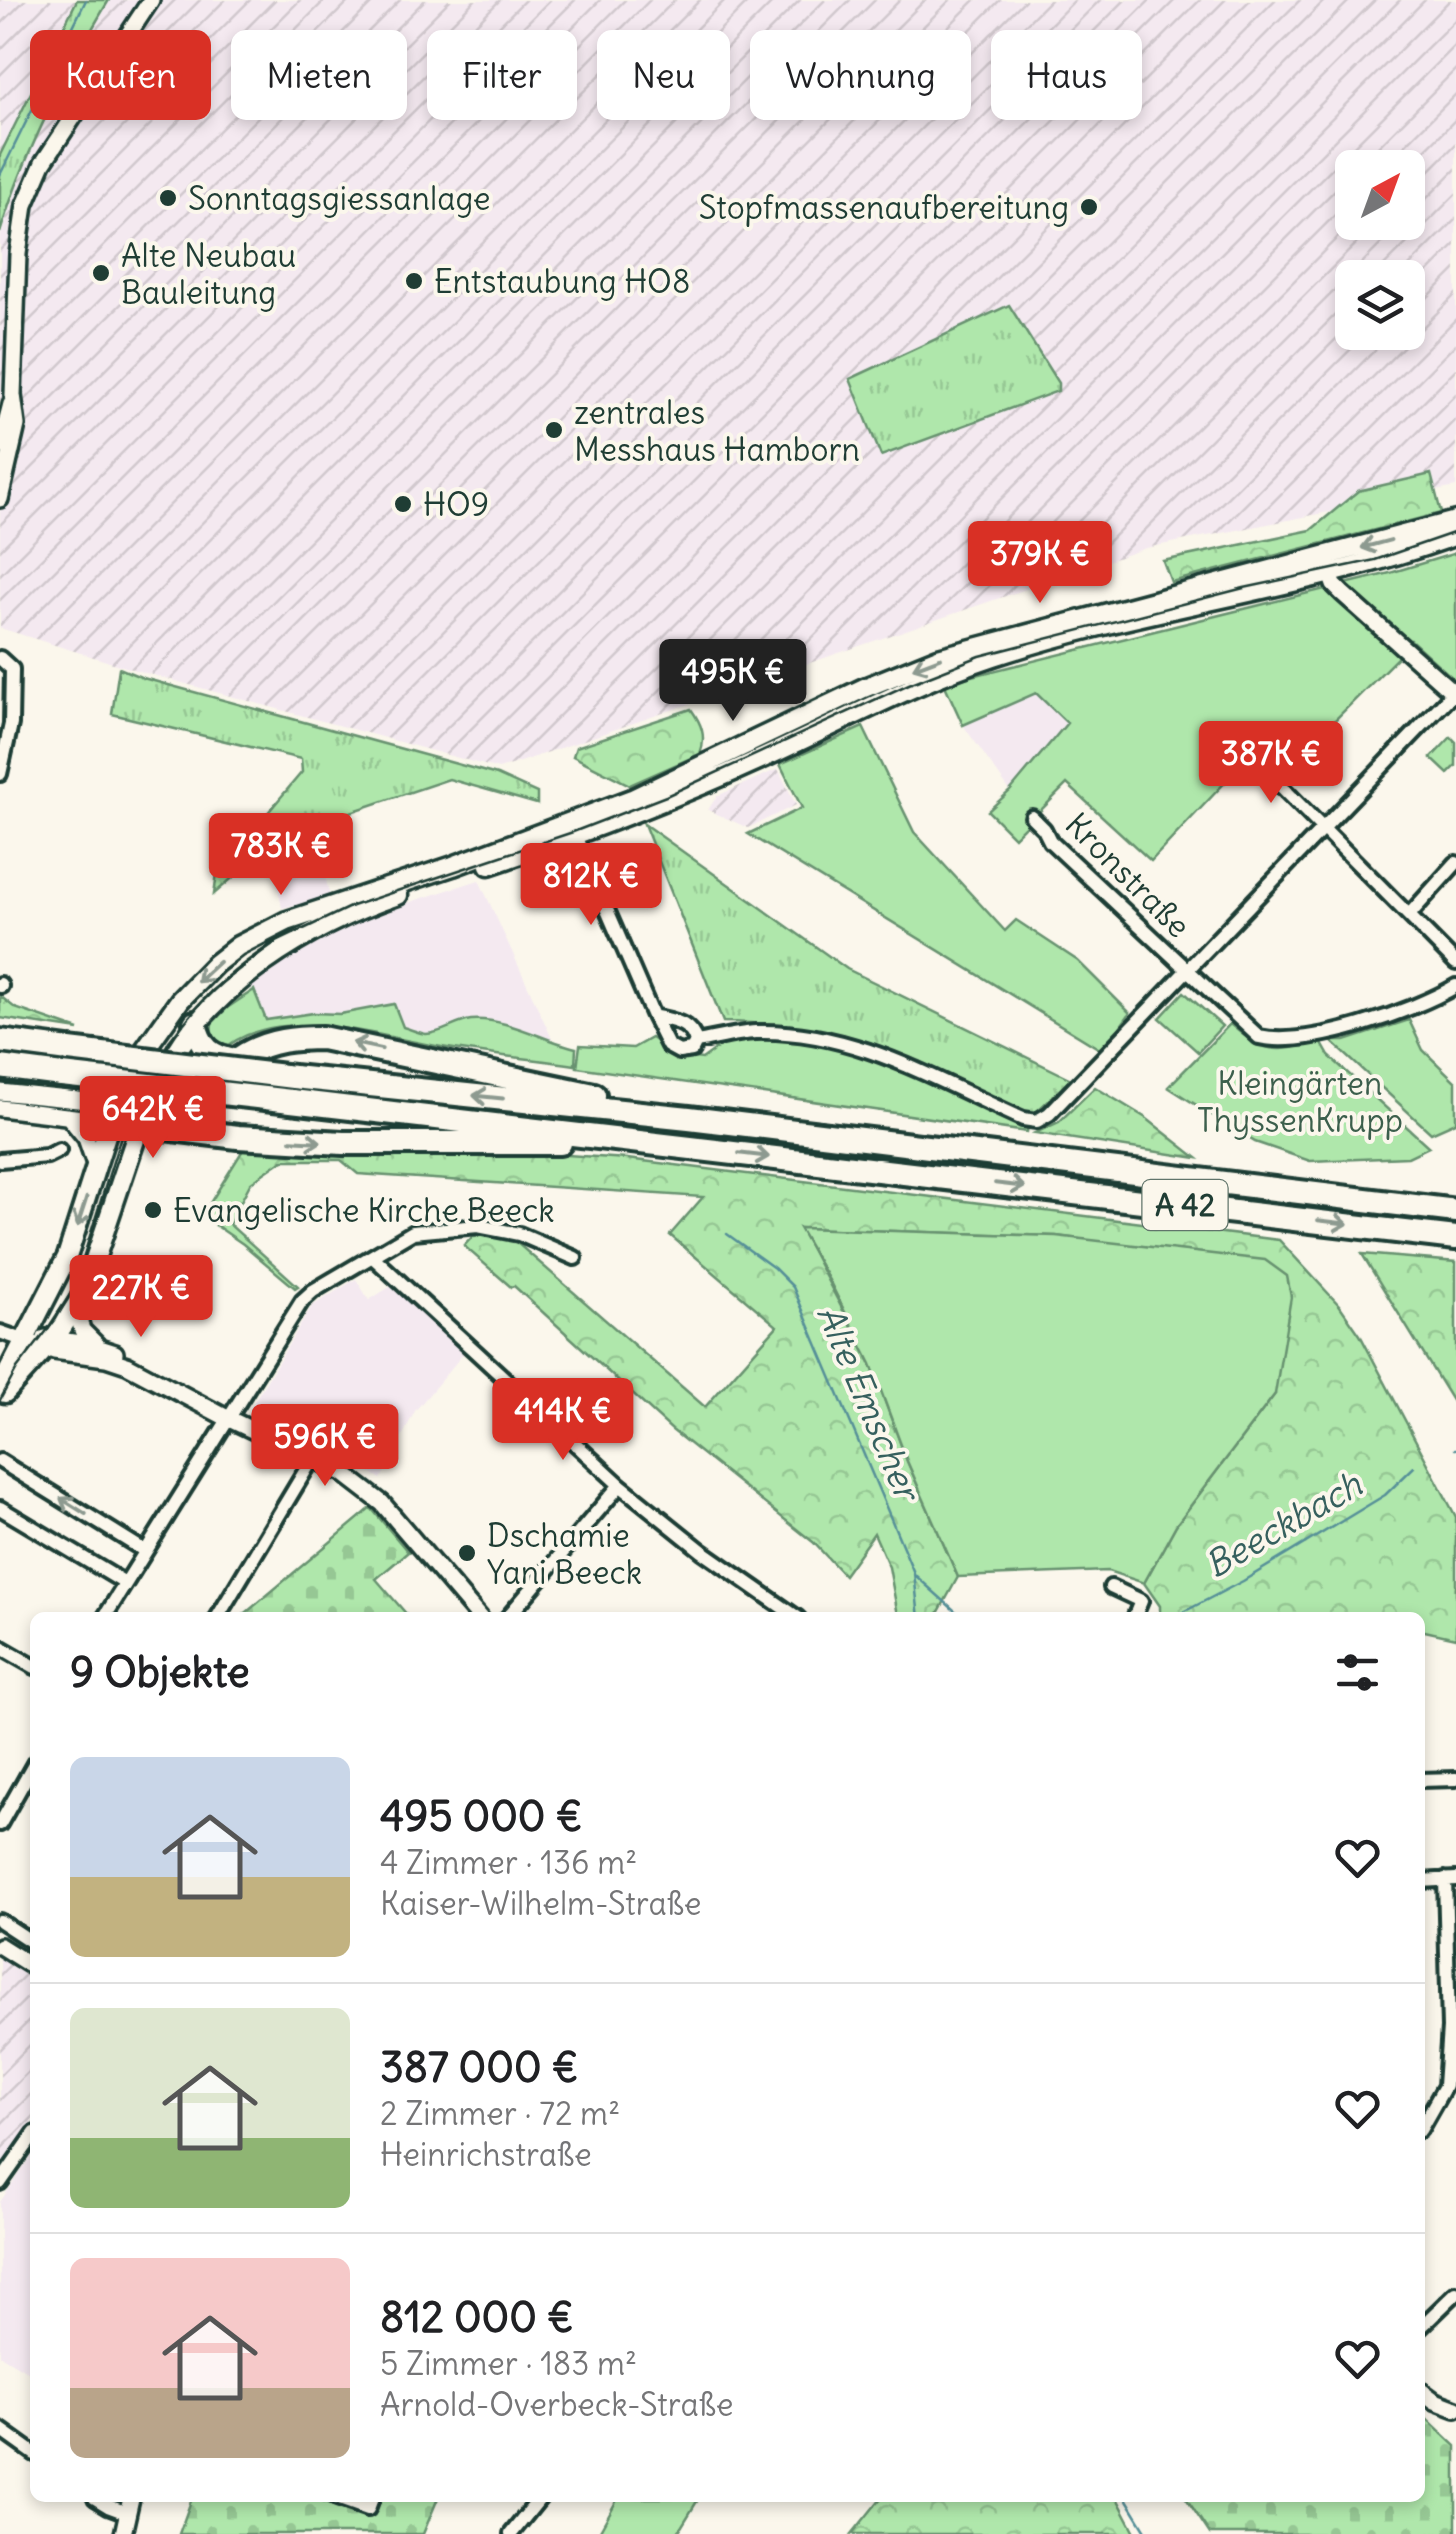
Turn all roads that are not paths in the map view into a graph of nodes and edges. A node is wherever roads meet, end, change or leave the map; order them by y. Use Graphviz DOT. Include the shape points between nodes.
graph roads {
  1 [pos="151,0"];
  2 [pos="13,395"];
  3 [pos="0,446"];
  4 [pos="0,498"];
  5 [pos="1456,522"];
  6 [pos="1456,535"];
  7 [pos="1327,566"];
  8 [pos="0,658"];
  9 [pos="1455,694"];
  10 [pos="1249,754"];
  11 [pos="0,774"];
  12 [pos="1032,817"];
  13 [pos="1322,828"];
  14 [pos="572,830"];
  15 [pos="1456,863"];
  16 [pos="1408,915"];
  17 [pos="1456,963"];
  18 [pos="1186,971"];
  19 [pos="1456,986"];
  20 [pos="652,1016"];
  21 [pos="195,1023"];
  22 [pos="0,1040"];
  23 [pos="696,1042"];
  24 [pos="236,1061"];
  25 [pos="0,1068"];
  26 [pos="0,1092"];
  27 [pos="0,1108"];
  28 [pos="115,1113"];
  29 [pos="68,1116"];
  30 [pos="143,1116"];
  31 [pos="690,1118"];
  32 [pos="588,1135"];
  33 [pos="58,1150"];
  34 [pos="0,1160"];
  35 [pos="96,1167"];
  36 [pos="1456,1210"];
  37 [pos="1456,1238"];
  38 [pos="372,1257"];
  39 [pos="575,1258"];
  40 [pos="76,1308"];
  41 [pos="0,1332"];
  42 [pos="26,1341"];
  43 [pos="50,1343"];
  44 [pos="100,1347"];
  45 [pos="156,1378"];
  46 [pos="0,1388"];
  47 [pos="0,1399"];
  48 [pos="228,1418"];
  49 [pos="313,1458"];
  50 [pos="0,1461"];
  51 [pos="620,1485"];
  52 [pos="0,1508"];
  53 [pos="145,1550"];
  54 [pos="124,1584"];
  55 [pos="1111,1587"];
  56 [pos="108,1612"];
  57 [pos="221,1612"];
  58 [pos="475,1612"];
  59 [pos="512,1612"];
  60 [pos="789,1612"];
  61 [pos="1137,1612"];
  62 [pos="0,1646"];
  63 [pos="30,1664"];
  64 [pos="30,1773"];
  65 [pos="1456,1779"];
  66 [pos="1425,1780"];
  67 [pos="0,1824"];
  68 [pos="1450,1879"];
  69 [pos="1425,1880"];
  70 [pos="0,1921"];
  71 [pos="30,1941"];
  72 [pos="0,1946"];
  73 [pos="30,1965"];
  74 [pos="1452,2051"];
  75 [pos="1425,2121"];
  76 [pos="30,2140"];
  77 [pos="0,2183"];
  78 [pos="1456,2294"];
  79 [pos="1425,2323"];
  80 [pos="1425,2394"];
  81 [pos="1456,2409"];
  82 [pos="0,2429"];
  83 [pos="30,2450"];
  84 [pos="537,2502"];
  85 [pos="129,2505"];
  86 [pos="123,2534"];
  87 [pos="510,2534"];
  1 -- 2 [label="street" via="31,188 18,254"];
  2 -- 3 [label="street"];
  2 -- 4 [label="street" via="17,425"];
  5 -- 7 [label="main road, one-way"];
  6 -- 7 [label="main road" via="1376,562"];
  7 -- 9 [label="street" via="1342,593"];
  7 -- 14 [label="main road" via="938,658"];
  8 -- 11 [label="street" via="12,669 11,724"];
  9 -- 13 [label="street"];
  10 -- 13 [label="street"];
  12 -- 18 [label="street, Kronstraße"];
  13 -- 16 [label="street"];
  13 -- 18 [label="street"];
  14 -- 20 [label="street"];
  14 -- 21 [label="main road" via="333,924 239,982"];
  14 -- 28 [label="main road, one-way" via="286,921 238,946 156,1030"];
  15 -- 16 [label="street"];
  16 -- 17 [label="street"];
  18 -- 19 [label="street, Kronstraße" via="1246,1028 1275,1040 1360,1025"];
  18 -- 23 [label="street" via="1037,1120 902,1062 823,1037 752,1032"];
  20 -- 23 [label="street" via="684,1024"];
  20 -- 23 [label="street" via="678,1052 692,1050"];
  21 -- 24 [label="highway" via="205,1050"];
  21 -- 30 [label="main road"];
  31 -- 22 [label="highway, A 42, one-way, bridge"];
  24 -- 30 [label="highway" via="181,1104"];
  31 -- 24 [label="highway, one-way" via="322,1038 288,1039"];
  25 -- 32 [label="highway, A 42, bridge"];
  26 -- 28 [label="street"];
  27 -- 29 [label="street"];
  28 -- 29 [label="street"];
  28 -- 30 [label="street"];
  28 -- 35 [label="main road"];
  29 -- 35 [label="street" via="86,1138"];
  30 -- 32 [label="highway, one-way" via="238,1137 343,1143 556,1144"];
  30 -- 40 [label="main road"];
  31 -- 36 [label="highway, A 42"];
  32 -- 37 [label="highway, A 42, one-way"];
  33 -- 34 [label="street"];
  35 -- 42 [label="main road, one-way" via="67,1257"];
  38 -- 39 [label="street" via="413,1232 478,1226 519,1234"];
  38 -- 48 [label="street" via="302,1301"];
  38 -- 51 [label="street"];
  40 -- 43 [label="main road"];
  40 -- 44 [label="street" via="82,1330"];
  41 -- 42 [label="street"];
  42 -- 43 [label="street"];
  42 -- 46 [label="main road"];
  43 -- 44 [label="street"];
  43 -- 45 [label="street"];
  43 -- 47 [label="main road"];
  44 -- 45 [label="street"];
  45 -- 48 [label="street"];
  48 -- 49 [label="street"];
  48 -- 53 [label="street"];
  49 -- 57 [label="street"];
  49 -- 58 [label="street" via="382,1502"];
  53 -- 50 [label="street, one-way"];
  51 -- 59 [label="street"];
  51 -- 60 [label="street"];
  52 -- 54 [label="street"];
  53 -- 54 [label="street"];
  54 -- 56 [label="street"];
  55 -- 61 [label="street" via="1142,1601"];
  62 -- 63 [label="street"];
  64 -- 67 [label="street"];
  65 -- 66 [label="street"];
  68 -- 69 [label="street"];
  68 -- 74 [label="street"];
  70 -- 71 [label="street"];
  72 -- 73 [label="street"];
  74 -- 75 [label="street" via="1445,2086"];
  76 -- 77 [label="street"];
  78 -- 79 [label="street"];
  80 -- 81 [label="street"];
  82 -- 83 [label="street"];
  84 -- 87 [label="street"];
  85 -- 86 [label="street"];
}
